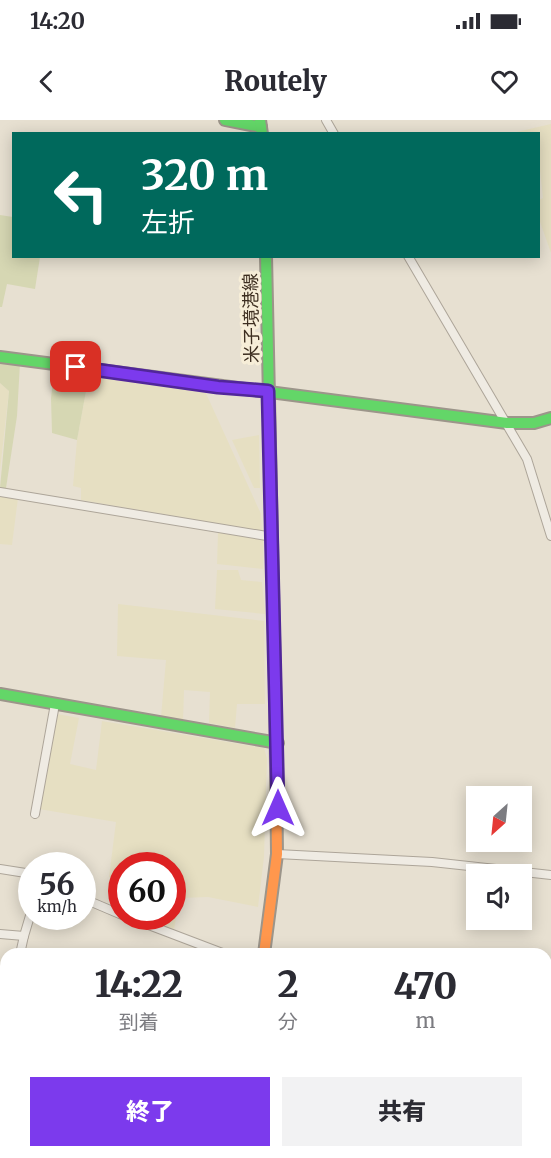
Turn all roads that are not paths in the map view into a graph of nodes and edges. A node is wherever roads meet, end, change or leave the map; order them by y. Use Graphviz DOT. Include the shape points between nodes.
graph roads {
  1 [pos="225,120"];
  2 [pos="261,127"];
  3 [pos="266,258"];
  4 [pos="409,258"];
  5 [pos="0,357"];
  6 [pos="268,391"];
  7 [pos="551,418"];
  8 [pos="507,423"];
  9 [pos="0,492"];
  10 [pos="273,537"];
  11 [pos="551,537"];
  12 [pos="0,694"];
  13 [pos="55,704"];
  14 [pos="278,743"];
  15 [pos="35,814"];
  16 [pos="277,854"];
  17 [pos="0,869"];
  18 [pos="18,872"];
  19 [pos="551,875"];
  20 [pos="26,930"];
  21 [pos="161,930"];
  22 [pos="0,934"];
  23 [pos="24,936"];
  24 [pos="21,948"];
  25 [pos="209,948"];
  26 [pos="265,948"];
  1 -- 2 [label="street"];
  3 -- 6 [label="street, 米子境港線"];
  4 -- 8 [label="street"];
  5 -- 6 [label="street"];
  6 -- 8 [label="street"];
  6 -- 10 [label="street, 米子境港線"];
  7 -- 8 [label="street" via="534,423"];
  8 -- 11 [label="street" via="527,459"];
  9 -- 10 [label="street"];
  10 -- 14 [label="street, 米子境港線"];
  12 -- 13 [label="street"];
  13 -- 14 [label="street"];
  13 -- 15 [label="street"];
  14 -- 16 [label="street, 米子境港線"];
  16 -- 19 [label="street" via="410,860"];
  16 -- 26 [label="street, 米子境港線"];
  17 -- 18 [label="street"];
  20 -- 23 [label="street"];
  21 -- 25 [label="street"];
  22 -- 23 [label="street"];
  23 -- 24 [label="street"];
}
